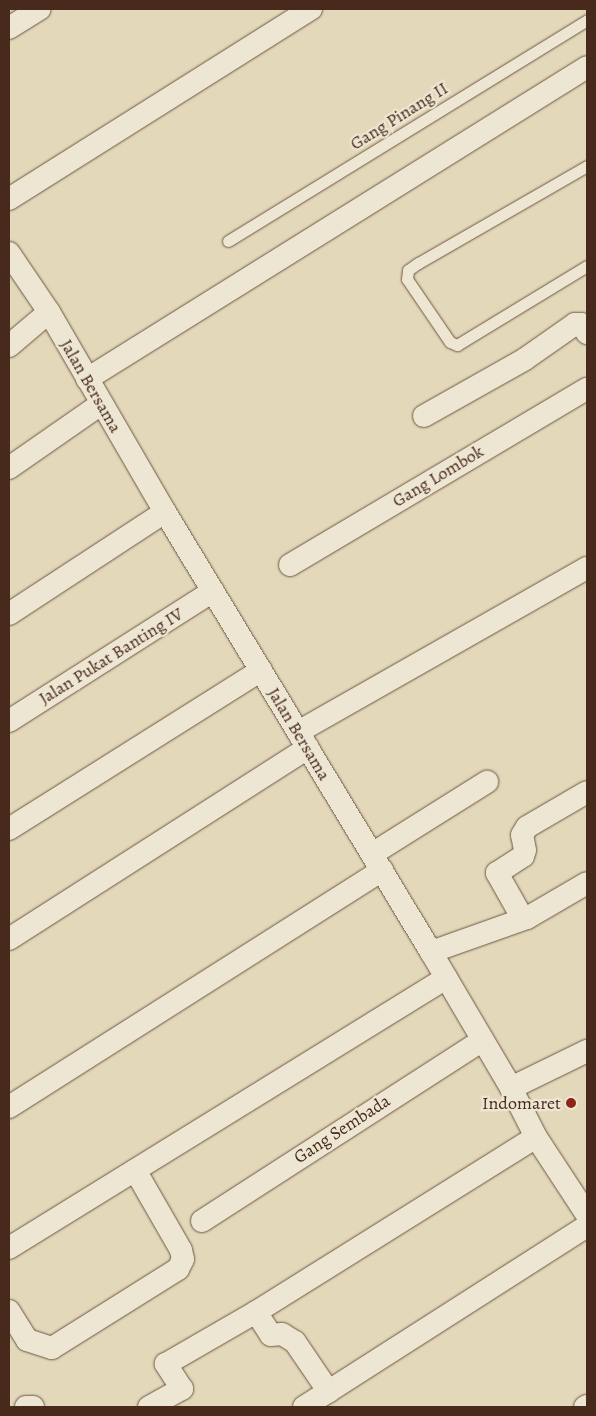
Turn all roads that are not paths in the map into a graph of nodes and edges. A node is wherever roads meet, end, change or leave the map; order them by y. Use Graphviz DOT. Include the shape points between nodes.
graph roads {
  1 [pos="40,9"];
  2 [pos="311,9"];
  3 [pos="587,20"];
  4 [pos="9,28"];
  5 [pos="587,67"];
  6 [pos="587,166"];
  7 [pos="9,200"];
  8 [pos="228,241"];
  9 [pos="587,266"];
  10 [pos="12,268"];
  11 [pos="49,312"];
  12 [pos="587,333"];
  13 [pos="9,346"];
  14 [pos="87,379"];
  15 [pos="587,388"];
  16 [pos="101,404"];
  17 [pos="424,416"];
  18 [pos="9,468"];
  19 [pos="165,512"];
  20 [pos="290,565"];
  21 [pos="587,568"];
  22 [pos="213,591"];
  23 [pos="9,614"];
  24 [pos="260,670"];
  25 [pos="9,721"];
  26 [pos="303,740"];
  27 [pos="487,782"];
  28 [pos="587,792"];
  29 [pos="9,829"];
  30 [pos="377,862"];
  31 [pos="587,883"];
  32 [pos="523,919"];
  33 [pos="9,940"];
  34 [pos="432,952"];
  35 [pos="446,978"];
  36 [pos="483,1040"];
  37 [pos="587,1051"];
  38 [pos="511,1088"];
  39 [pos="9,1107"];
  40 [pos="536,1137"];
  41 [pos="135,1170"];
  42 [pos="587,1215"];
  43 [pos="202,1221"];
  44 [pos="587,1226"];
  45 [pos="9,1248"];
  46 [pos="9,1311"];
  47 [pos="256,1312"];
  48 [pos="329,1392"];
  49 [pos="26,1407"];
  50 [pos="33,1407"];
  51 [pos="149,1407"];
  52 [pos="304,1407"];
  1 -- 4 [label="street"];
  2 -- 7 [label="street"];
  3 -- 8 [label="lane, Gang Pinang II"];
  5 -- 14 [label="street"];
  6 -- 9 [label="lane" via="418,262 408,270 407,279 450,342 457,345"];
  10 -- 11 [label="street, Jalan Bersama"];
  11 -- 13 [label="street"];
  11 -- 14 [label="street, Jalan Bersama"];
  12 -- 17 [label="street" via="581,324 575,324 525,359"];
  14 -- 16 [label="street, Jalan Bersama"];
  15 -- 20 [label="street, Gang Lombok"];
  16 -- 18 [label="street"];
  16 -- 19 [label="street, Jalan Bersama"];
  19 -- 22 [label="street, Jalan Bersama"];
  19 -- 23 [label="street"];
  21 -- 26 [label="street"];
  22 -- 24 [label="street, Jalan Bersama"];
  22 -- 25 [label="street, Jalan Pukat Banting IV"];
  24 -- 26 [label="street, Jalan Bersama"];
  24 -- 29 [label="street"];
  26 -- 30 [label="street, Jalan Bersama"];
  26 -- 33 [label="street"];
  27 -- 30 [label="street"];
  28 -- 32 [label="street" via="527,828 522,836 526,850 523,856 497,873"];
  30 -- 34 [label="street, Jalan Bersama"];
  30 -- 39 [label="street"];
  31 -- 32 [label="street"];
  32 -- 34 [label="street"];
  34 -- 35 [label="street, Jalan Bersama"];
  35 -- 36 [label="street, Jalan Bersama"];
  35 -- 41 [label="street"];
  36 -- 38 [label="street, Jalan Bersama"];
  36 -- 43 [label="street, Gang Sembada"];
  37 -- 38 [label="street"];
  38 -- 40 [label="street, Jalan Bersama"];
  40 -- 42 [label="street, Jalan Bersama"];
  40 -- 47 [label="street"];
  41 -- 45 [label="street"];
  41 -- 46 [label="street" via="181,1250 183,1259 178,1269 52,1348 27,1340"];
  44 -- 48 [label="street"];
  47 -- 48 [label="street" via="272,1335 282,1334 295,1342"];
  47 -- 51 [label="street" via="166,1364 182,1389"];
  48 -- 52 [label="street"];
  49 -- 50 [label="street"];
}
